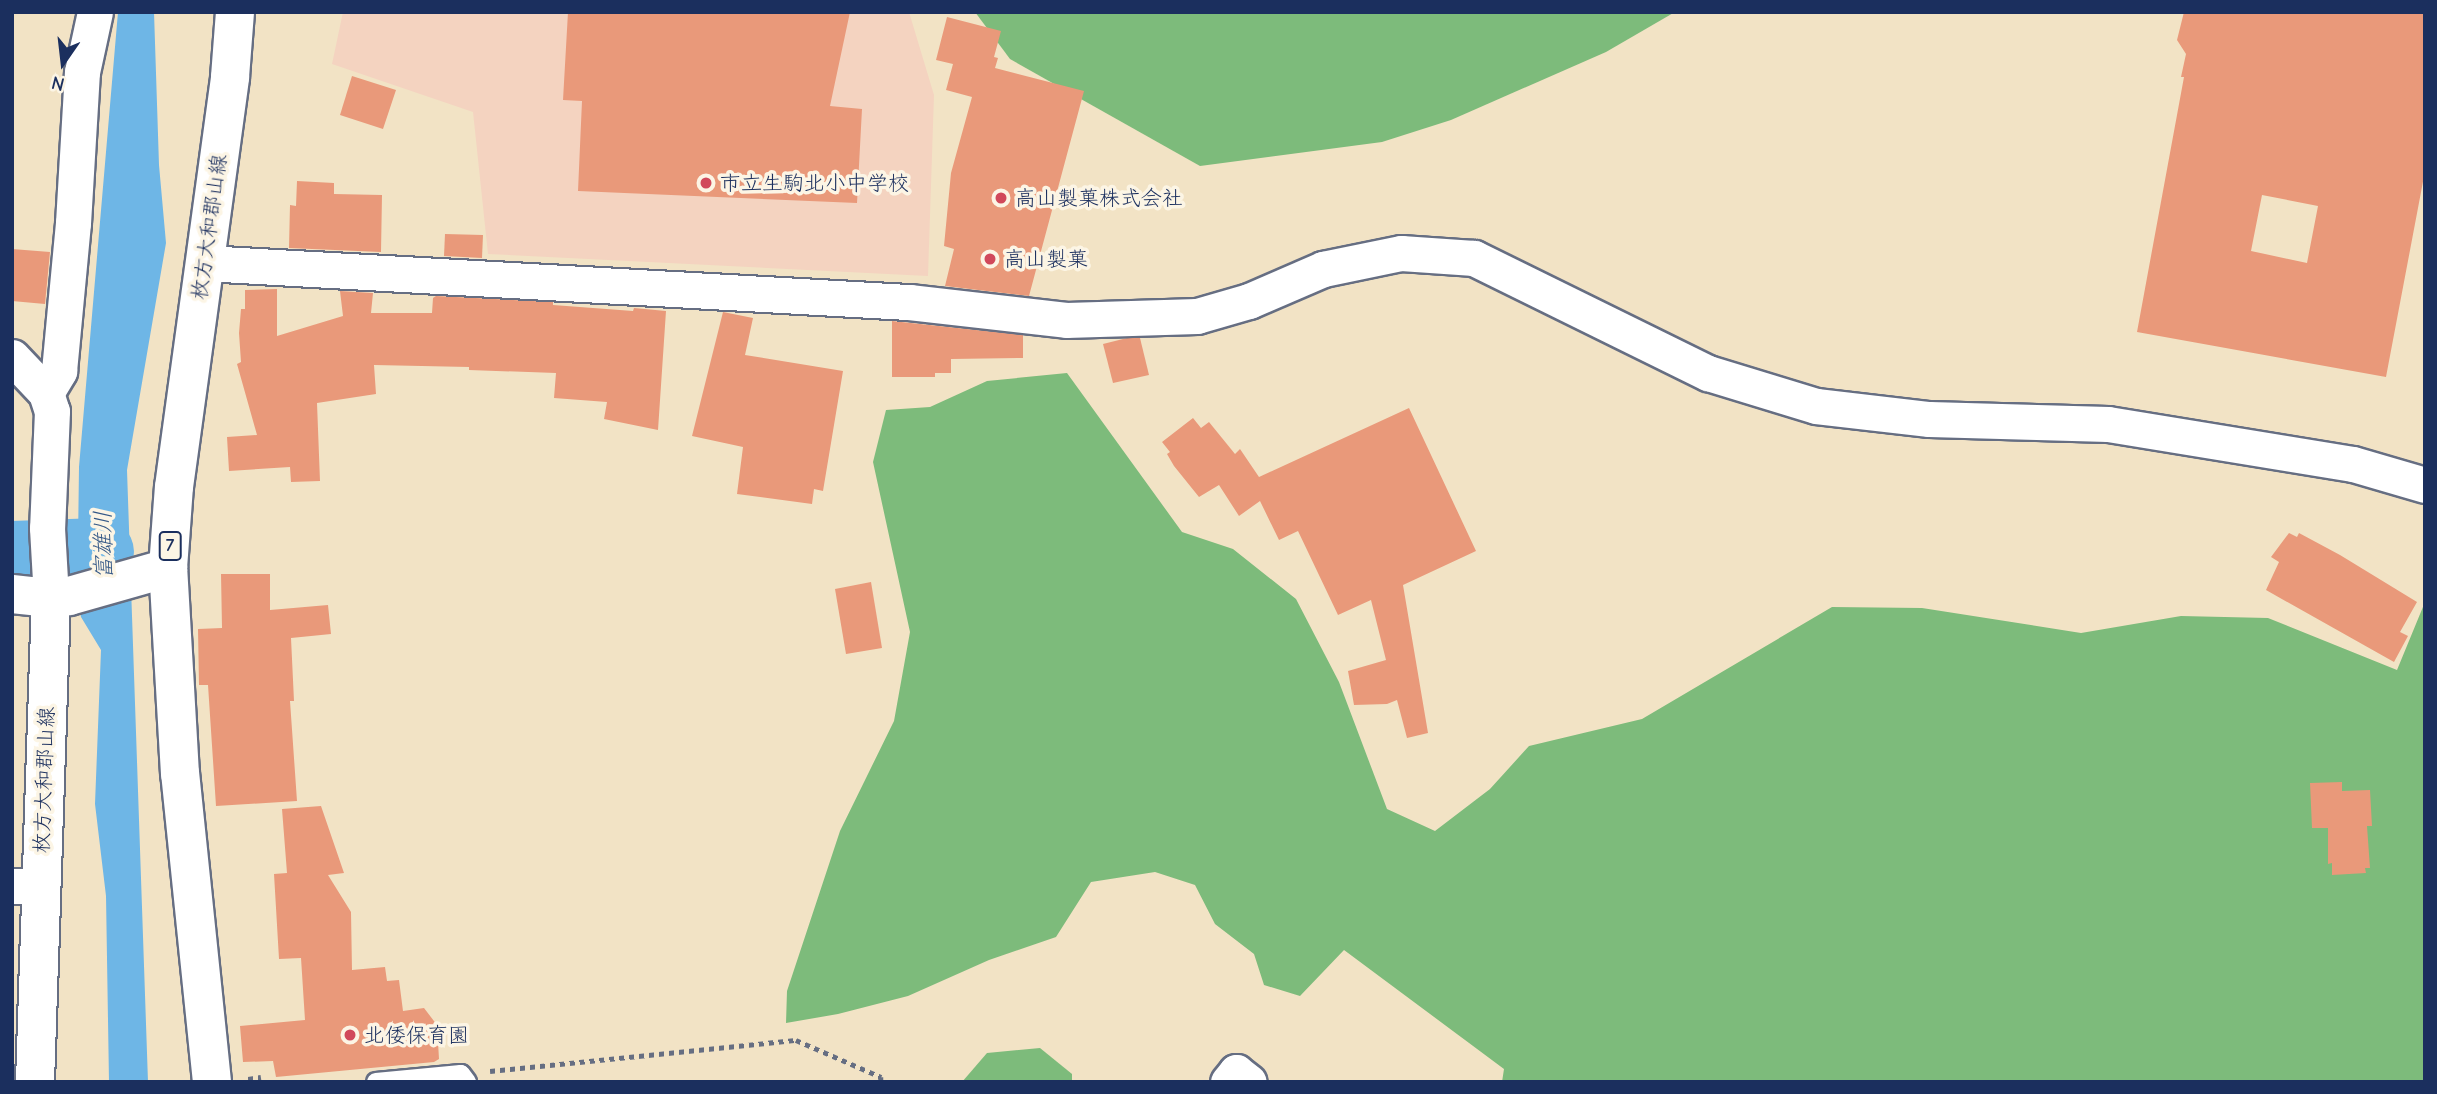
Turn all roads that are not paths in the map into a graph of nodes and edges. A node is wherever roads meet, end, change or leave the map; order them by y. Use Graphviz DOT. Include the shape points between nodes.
graph roads {
  1 [pos="95,12"];
  2 [pos="234,12"];
  3 [pos="204,263"];
  4 [pos="12,357"];
  5 [pos="46,393"];
  6 [pos="2425,485"];
  7 [pos="156,572"];
  8 [pos="12,594"];
  9 [pos="60,597"];
  10 [pos="26,886"];
  11 [pos="464,1078"];
  12 [pos="35,1082"];
  13 [pos="212,1082"];
  14 [pos="376,1082"];
  15 [pos="1228,1082"];
  16 [pos="1249,1082"];
  1 -- 5 [label="street" via="82,72 59,371"];
  2 -- 3 [label="main road, 枚方大和郡山線 / 7" via="230,78"];
  3 -- 6 [label="street" via="909,302 1066,320 1198,316 1249,301 1323,270 1401,253 1474,258 1707,373 1816,406 1929,419 2108,424 2353,464"];
  3 -- 7 [label="main road, 枚方大和郡山線 / 7" via="174,487"];
  4 -- 5 [label="street"];
  5 -- 9 [label="street" via="52,411 47,528"];
  7 -- 9 [label="main road, 7"];
  7 -- 13 [label="main road, 枚方大和郡山線 / 7"];
  8 -- 9 [label="main road"];
  9 -- 10 [label="main road, 枚方大和郡山線"];
  10 -- 12 [label="main road, 枚方大和郡山線"];
  11 -- 14 [label="lane"];
  15 -- 16 [label="street" via="1236,1072"];
}
